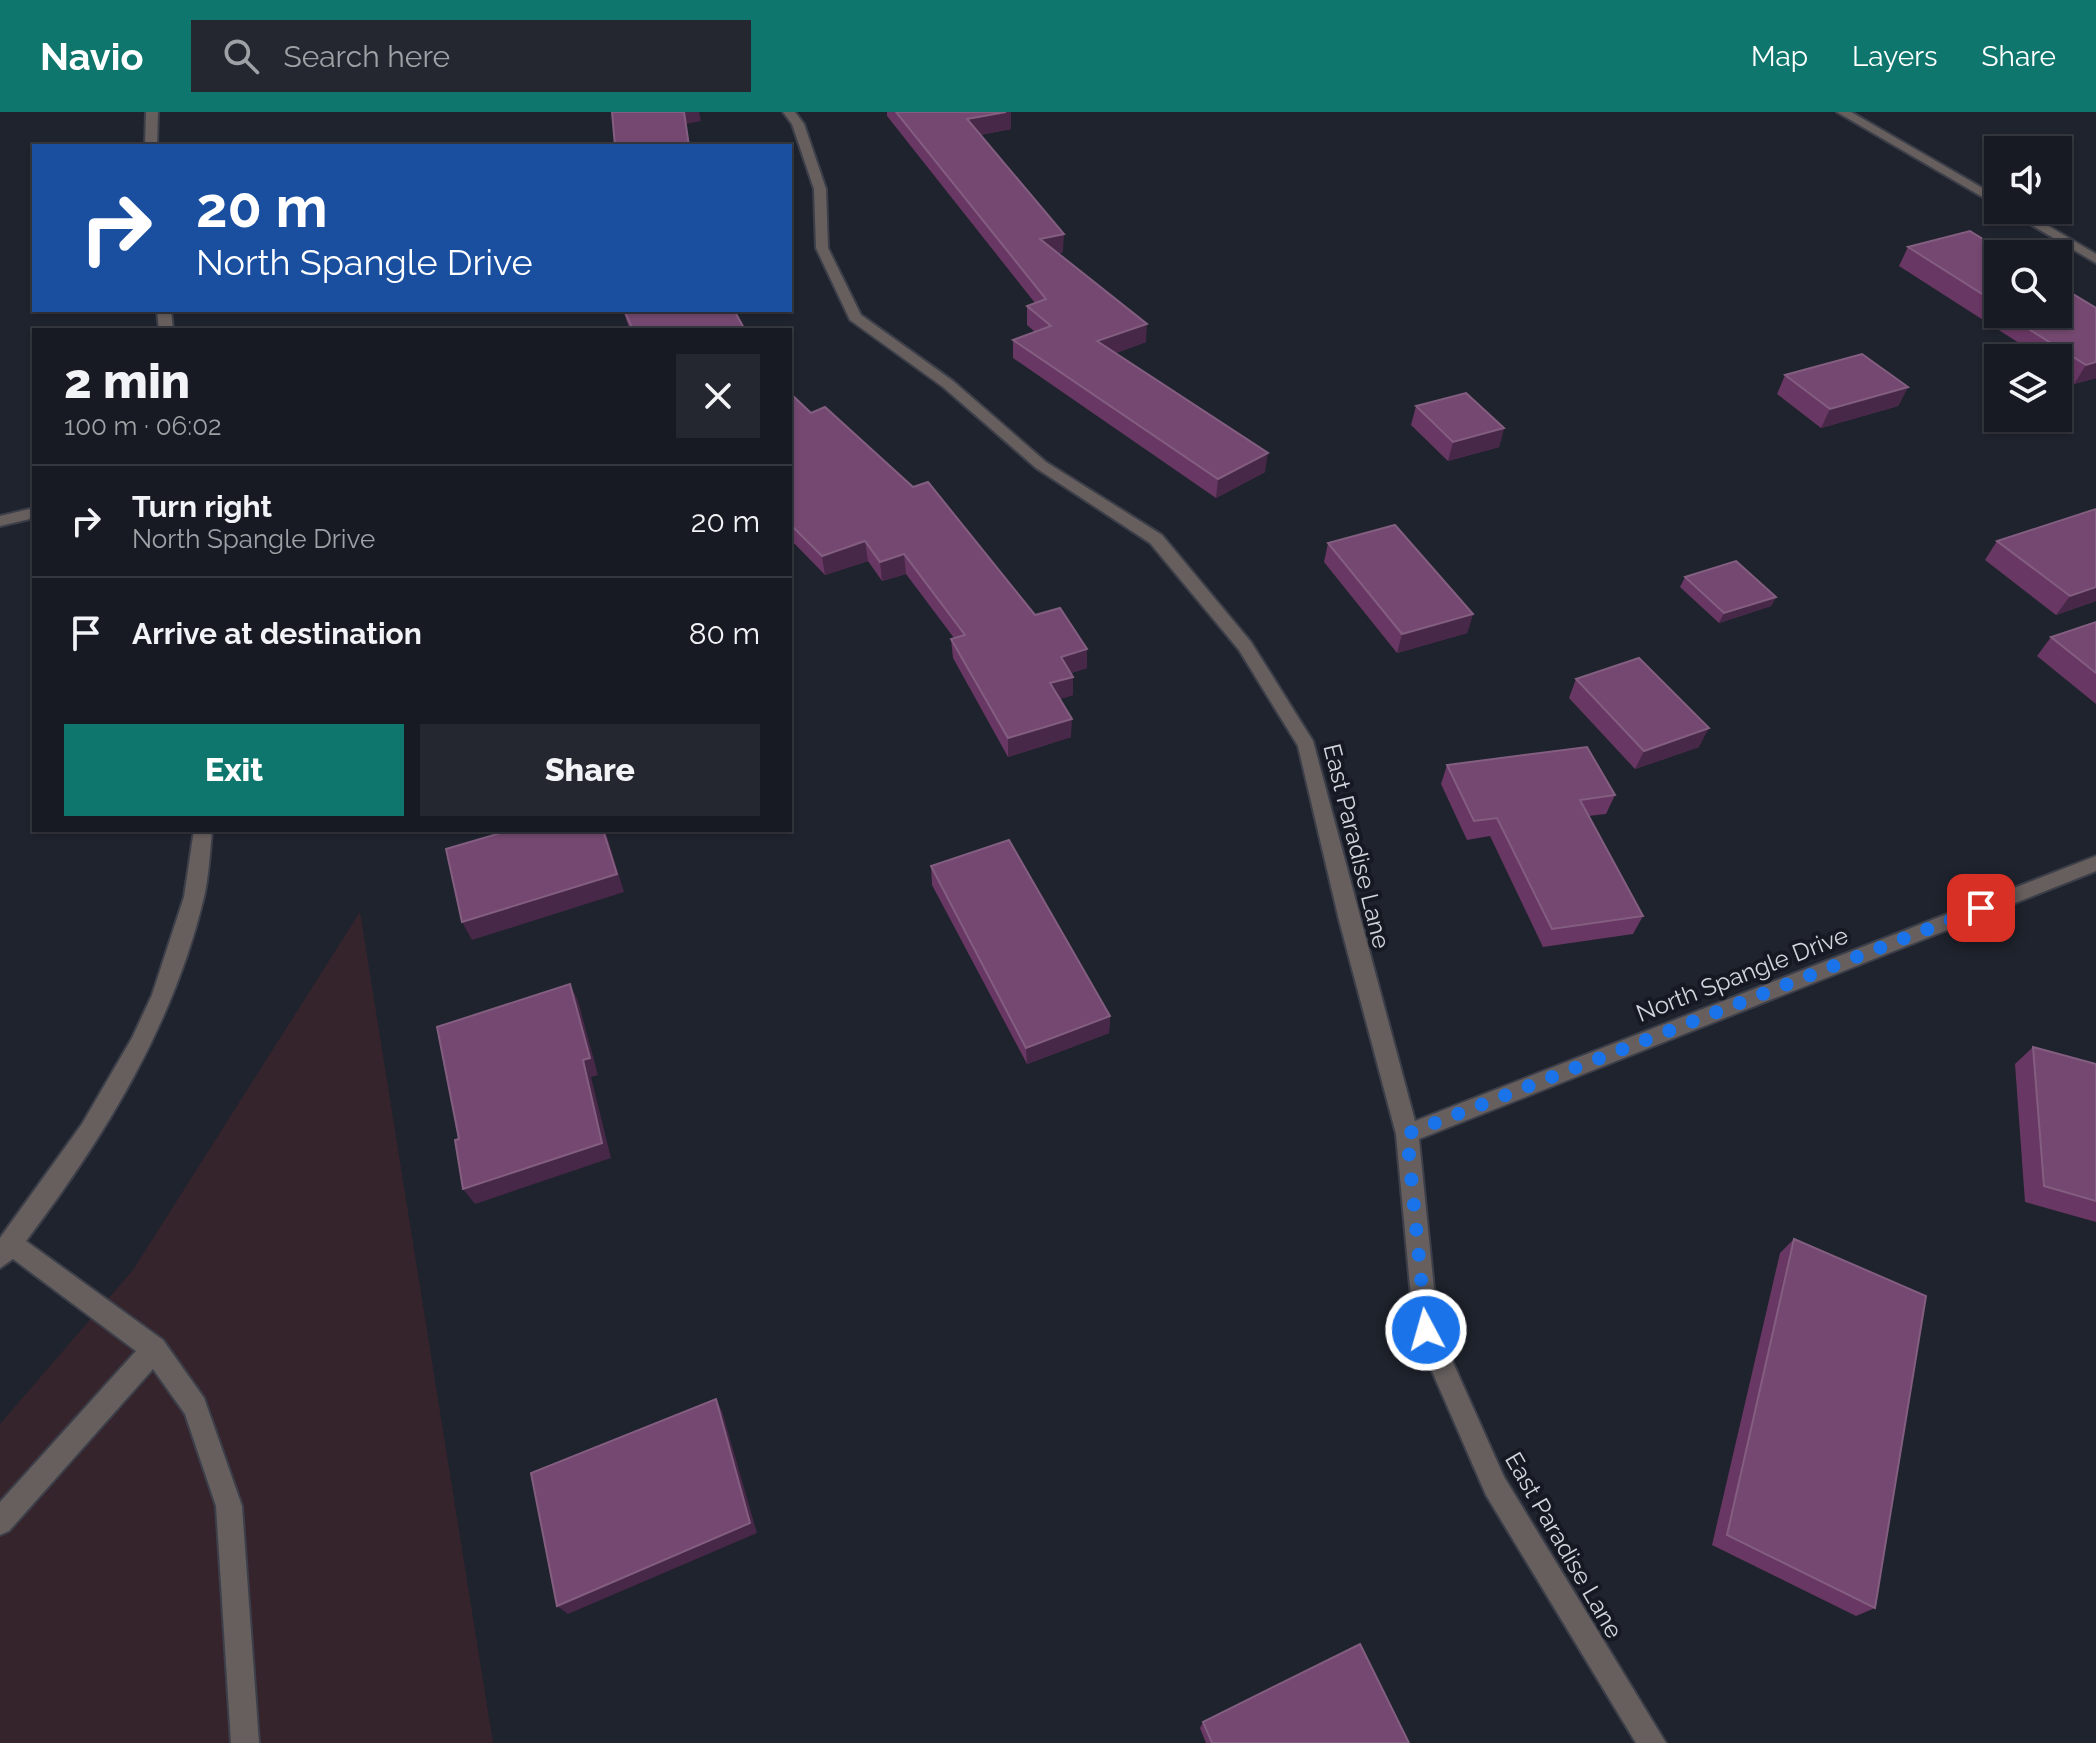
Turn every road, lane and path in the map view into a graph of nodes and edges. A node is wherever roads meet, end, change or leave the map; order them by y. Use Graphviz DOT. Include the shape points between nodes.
graph roads {
  1 [pos="152,112"];
  2 [pos="789,112"];
  3 [pos="1843,112"];
  4 [pos="151,144"];
  5 [pos="1984,194"];
  6 [pos="2036,224"];
  7 [pos="2096,259"];
  8 [pos="32,513"];
  9 [pos="0,521"];
  10 [pos="203,832"];
  11 [pos="2096,863"];
  12 [pos="1407,1134"];
  13 [pos="5,1250"];
  14 [pos="154,1349"];
  15 [pos="0,1522"];
  16 [pos="245,1743"];
  17 [pos="1652,1743"];
  1 -- 4 [label="street"];
  2 -- 12 [label="street, East Paradise Lane" via="820,189 822,248 855,317 948,384 1041,465 1156,539 1245,646 1307,746"];
  3 -- 5 [label="street"];
  6 -- 7 [label="street"];
  8 -- 9 [label="street"];
  10 -- 13 [label="street" via="194,896 167,983 121,1081 66,1169"];
  11 -- 12 [label="street, North Spangle Drive"];
  12 -- 17 [label="street, East Paradise Lane" via="1426,1330 1495,1486"];
  13 -- 14 [label="street"];
  14 -- 15 [label="street"];
  14 -- 16 [label="street" via="195,1407 229,1506"];
}
